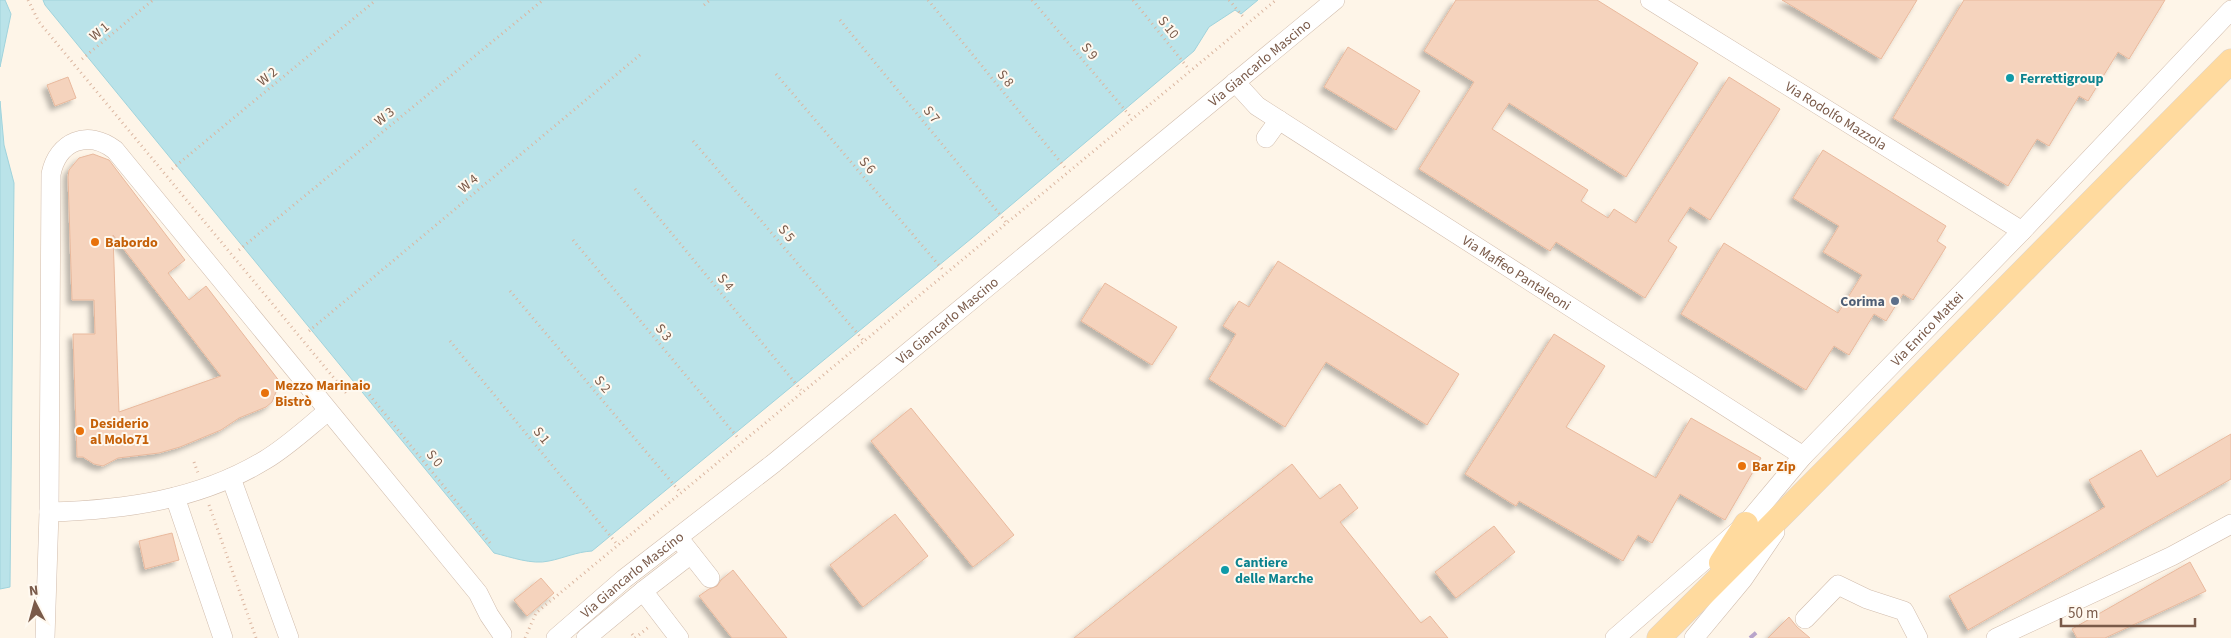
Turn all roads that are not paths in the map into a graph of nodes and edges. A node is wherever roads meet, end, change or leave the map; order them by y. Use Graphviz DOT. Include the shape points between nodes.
graph roads {
  1 [pos="1335,0"];
  2 [pos="1650,0"];
  3 [pos="2231,10"];
  4 [pos="2231,62"];
  5 [pos="1235,82"];
  6 [pos="1279,120"];
  7 [pos="1266,138"];
  8 [pos="2022,232"];
  9 [pos="328,411"];
  10 [pos="1803,456"];
  11 [pos="231,478"];
  12 [pos="175,497"];
  13 [pos="1796,502"];
  14 [pos="49,512"];
  15 [pos="1746,524"];
  16 [pos="2231,524"];
  17 [pos="679,538"];
  18 [pos="692,554"];
  19 [pos="710,578"];
  20 [pos="1701,596"];
  21 [pos="648,598"];
  22 [pos="1805,619"];
  23 [pos="502,634"];
  24 [pos="45,638"];
  25 [pos="222,638"];
  26 [pos="289,638"];
  27 [pos="556,638"];
  28 [pos="586,638"];
  29 [pos="679,638"];
  30 [pos="1615,638"];
  31 [pos="1659,638"];
  32 [pos="1694,638"];
  33 [pos="1918,638"];
  34 [pos="1996,638"];
  1 -- 5 [label="street, Via Giancarlo Mascino"];
  2 -- 8 [label="street, Via Rodolfo Mazzola"];
  3 -- 8 [label="street, Via Enrico Mattei"];
  4 -- 13 [label="main road, Via Enrico Mattei"];
  5 -- 6 [label="street, Via Maffeo Pantaleoni" via="1257,106"];
  5 -- 17 [label="street, Via Giancarlo Mascino"];
  6 -- 7 [label="street"];
  6 -- 10 [label="street, Via Maffeo Pantaleoni"];
  8 -- 10 [label="street, Via Enrico Mattei"];
  9 -- 11 [label="street" via="265,460"];
  9 -- 14 [label="street" via="115,150 104,141 86,139 58,153 52,174"];
  9 -- 23 [label="street" via="478,593"];
  10 -- 15 [label="street, Via Enrico Mattei"];
  11 -- 12 [label="street"];
  11 -- 26 [label="street"];
  12 -- 14 [label="street" via="98,511"];
  12 -- 25 [label="street"];
  13 -- 20 [label="main road, Via Enrico Mattei"];
  13 -- 32 [label="street, Via Enrico Mattei" via="1743,579"];
  14 -- 24 [label="street"];
  15 -- 20 [label="main road"];
  15 -- 30 [label="street, Via Enrico Mattei"];
  16 -- 34 [label="street" via="2172,556"];
  17 -- 18 [label="street"];
  17 -- 27 [label="street, Via Giancarlo Mascino" via="624,578"];
  18 -- 19 [label="street"];
  18 -- 21 [label="street"];
  20 -- 31 [label="main road, Via Enrico Mattei"];
  21 -- 28 [label="street"];
  21 -- 29 [label="street"];
  22 -- 33 [label="street" via="1838,585 1866,599 1904,611"];
}
